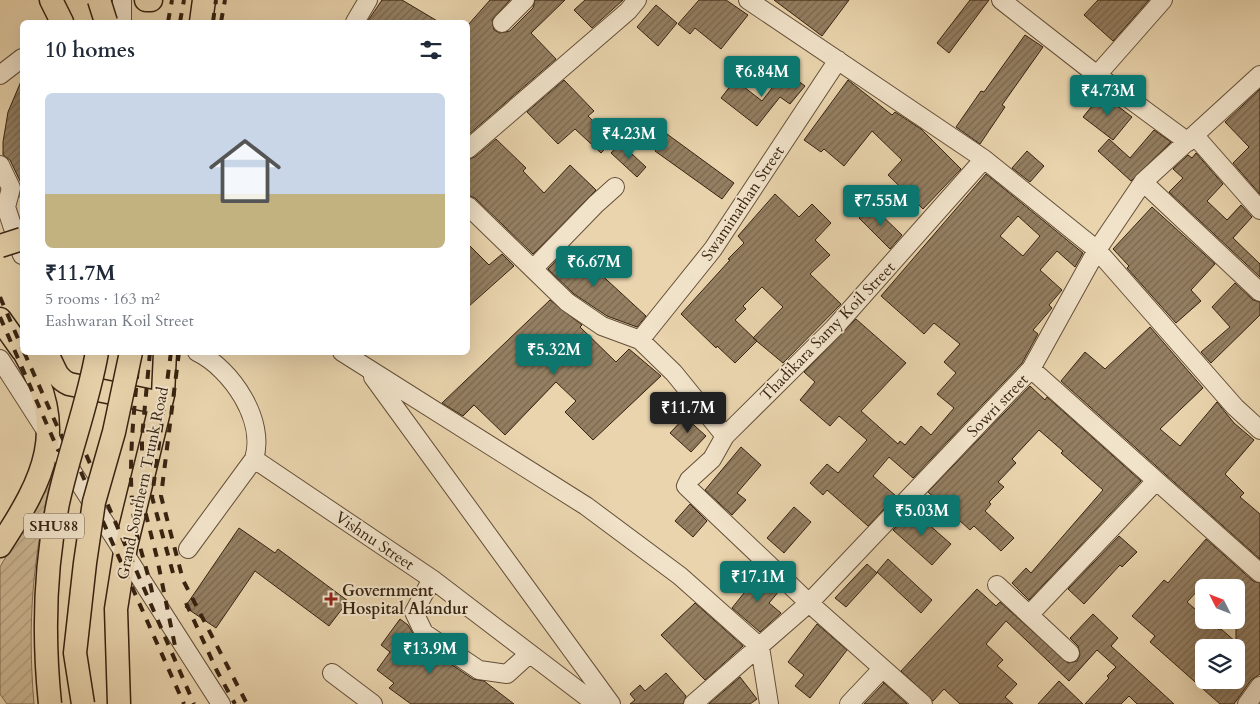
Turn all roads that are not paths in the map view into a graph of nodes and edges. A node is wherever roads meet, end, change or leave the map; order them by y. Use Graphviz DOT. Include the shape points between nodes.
graph roads {
  1 [pos="51,0"];
  2 [pos="99,0"];
  3 [pos="122,0"];
  4 [pos="146,0"];
  5 [pos="151,0"];
  6 [pos="204,0"];
  7 [pos="368,0"];
  8 [pos="525,0"];
  9 [pos="637,0"];
  10 [pos="748,0"];
  11 [pos="1001,0"];
  12 [pos="1162,0"];
  13 [pos="61,20"];
  14 [pos="112,20"];
  15 [pos="114,20"];
  16 [pos="201,20"];
  17 [pos="356,20"];
  18 [pos="502,23"];
  19 [pos="20,60"];
  20 [pos="838,60"];
  21 [pos="0,75"];
  22 [pos="1097,75"];
  23 [pos="1260,75"];
  24 [pos="1192,139"];
  25 [pos="470,147"];
  26 [pos="984,159"];
  27 [pos="0,165"];
  28 [pos="1143,182"];
  29 [pos="616,187"];
  30 [pos="3,205"];
  31 [pos="470,208"];
  32 [pos="1260,210"];
  33 [pos="20,240"];
  34 [pos="0,246"];
  35 [pos="20,250"];
  36 [pos="1098,250"];
  37 [pos="534,268"];
  38 [pos="1260,292"];
  39 [pos="0,319"];
  40 [pos="640,340"];
  41 [pos="20,344"];
  42 [pos="26,355"];
  43 [pos="46,355"];
  44 [pos="96,355"];
  45 [pos="130,355"];
  46 [pos="166,355"];
  47 [pos="201,355"];
  48 [pos="347,355"];
  49 [pos="357,355"];
  50 [pos="0,359"];
  51 [pos="1032,369"];
  52 [pos="161,403"];
  53 [pos="1260,430"];
  54 [pos="725,436"];
  55 [pos="254,459"];
  56 [pos="1155,482"];
  57 [pos="0,546"];
  58 [pos="188,549"];
  59 [pos="1260,574"];
  60 [pos="432,579"];
  61 [pos="997,585"];
  62 [pos="809,603"];
  63 [pos="1028,615"];
  64 [pos="760,647"];
  65 [pos="1070,653"];
  66 [pos="529,654"];
  67 [pos="882,669"];
  68 [pos="332,673"];
  69 [pos="1260,686"];
  70 [pos="50,704"];
  71 [pos="83,704"];
  72 [pos="119,704"];
  73 [pos="221,704"];
  74 [pos="374,704"];
  75 [pos="596,704"];
  76 [pos="611,704"];
  77 [pos="693,704"];
  78 [pos="769,704"];
  79 [pos="849,704"];
  80 [pos="924,704"];
  81 [pos="1247,704"];
  1 -- 13 [label="main road"];
  2 -- 14 [label="main road, bridge"];
  3 -- 15 [label="street"];
  4 -- 5 [label="main road"];
  6 -- 16 [label="main road"];
  7 -- 17 [label="street"];
  8 -- 18 [label="street"];
  9 -- 25 [label="street"];
  10 -- 20 [label="street"];
  11 -- 22 [label="street"];
  12 -- 22 [label="street"];
  19 -- 21 [label="street"];
  20 -- 26 [label="street"];
  20 -- 40 [label="street, Swaminathan Street" via="713,248"];
  22 -- 24 [label="street"];
  23 -- 24 [label="street, Sowri street"];
  24 -- 28 [label="street, Sowri street"];
  24 -- 32 [label="street"];
  26 -- 36 [label="street"];
  26 -- 54 [label="street, Thadikara Samy Koil Street" via="834,328"];
  27 -- 30 [label="street" via="11,188"];
  28 -- 36 [label="street, Sowri street"];
  28 -- 38 [label="street"];
  29 -- 37 [label="street"];
  30 -- 35 [label="street"];
  31 -- 37 [label="street"];
  33 -- 34 [label="main road, bridge"];
  36 -- 51 [label="street, Sowri street"];
  36 -- 53 [label="street" via="1235,407"];
  37 -- 40 [label="street" via="567,302 595,321"];
  39 -- 41 [label="main road"];
  40 -- 54 [label="street" via="674,373"];
  42 -- 57 [label="main road" via="42,388 49,436 32,493"];
  43 -- 52 [label="main road" via="58,378 69,384"];
  44 -- 70 [label="main road, SHU88, bridge" via="88,399 58,502 51,542 44,622"];
  45 -- 71 [label="main road, bridge" via="114,432 94,502 85,564 75,653"];
  46 -- 52 [label="main road, Grand Southern Trunk Road"];
  47 -- 55 [label="street" via="220,368 252,413 257,428"];
  48 -- 64 [label="street" via="586,506 680,576"];
  49 -- 76 [label="street"];
  50 -- 73 [label="street"];
  51 -- 56 [label="street"];
  51 -- 62 [label="street, Sowri street"];
  52 -- 72 [label="main road, Grand Southern Trunk Road" via="126,546 116,610"];
  54 -- 62 [label="street, Thadikara Samy Koil Street" via="712,460 686,486"];
  55 -- 58 [label="street"];
  55 -- 60 [label="street, Vishnu Street"];
  56 -- 59 [label="street"];
  56 -- 63 [label="street"];
  60 -- 66 [label="street, Vishnu Street"];
  60 -- 66 [label="street" via="414,612 424,633 479,670 507,674"];
  61 -- 63 [label="street"];
  62 -- 64 [label="street, Sowri street"];
  62 -- 67 [label="street, Thadikara Samy Koil Street"];
  63 -- 65 [label="street"];
  64 -- 77 [label="street, Sowri street"];
  64 -- 78 [label="street"];
  66 -- 75 [label="street, Vishnu Street"];
  67 -- 79 [label="street"];
  67 -- 80 [label="street, Thadikara Samy Koil Street"];
  68 -- 74 [label="street"];
  69 -- 81 [label="street"];
}
